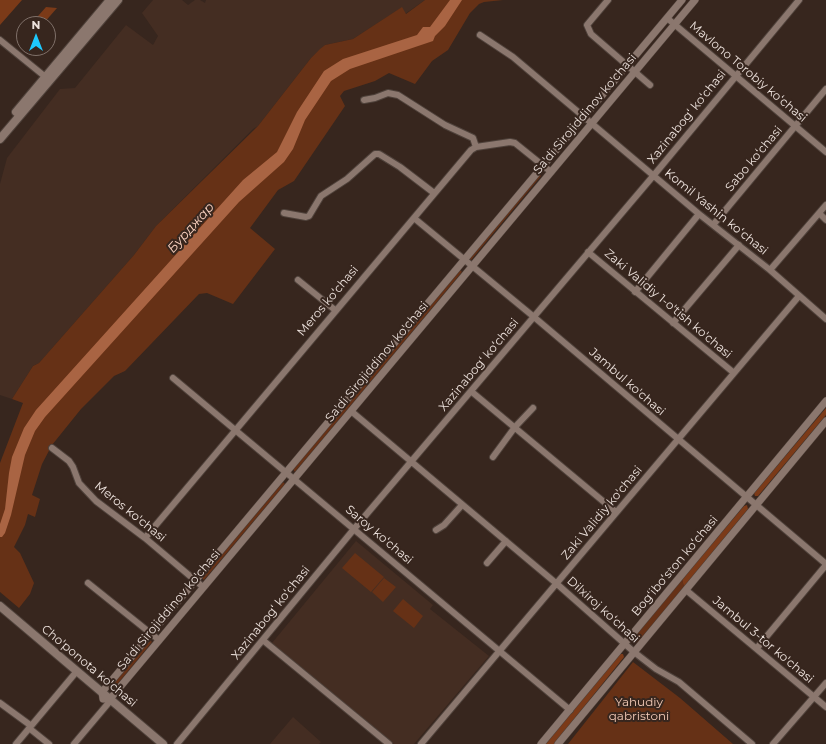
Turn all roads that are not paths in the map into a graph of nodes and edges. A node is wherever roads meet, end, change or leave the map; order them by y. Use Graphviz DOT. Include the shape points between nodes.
graph roads {
  1 [pos="110,0"];
  2 [pos="118,0"];
  3 [pos="608,0"];
  4 [pos="682,0"];
  5 [pos="695,0"];
  6 [pos="798,0"];
  7 [pos="667,18"];
  8 [pos="675,24"];
  9 [pos="480,34"];
  10 [pos="0,40"];
  11 [pos="627,66"];
  12 [pos="634,72"];
  13 [pos="735,76"];
  14 [pos="48,79"];
  15 [pos="650,85"];
  16 [pos="826,89"];
  17 [pos="364,100"];
  18 [pos="584,117"];
  19 [pos="592,124"];
  20 [pos="796,126"];
  21 [pos="0,131"];
  22 [pos="0,139"];
  23 [pos="476,147"];
  24 [pos="826,152"];
  25 [pos="543,166"];
  26 [pos="551,172"];
  27 [pos="654,175"];
  28 [pos="434,194"];
  29 [pos="826,205"];
  30 [pos="284,213"];
  31 [pos="819,213"];
  32 [pos="699,214"];
  33 [pos="414,218"];
  34 [pos="826,220"];
  35 [pos="713,225"];
  36 [pos="739,245"];
  37 [pos="588,252"];
  38 [pos="464,260"];
  39 [pos="472,267"];
  40 [pos="770,270"];
  41 [pos="298,280"];
  42 [pos="635,292"];
  43 [pos="799,296"];
  44 [pos="335,310"];
  45 [pos="534,317"];
  46 [pos="826,319"];
  47 [pos="673,323"];
  48 [pos="734,373"];
  49 [pos="173,378"];
  50 [pos="472,392"];
  51 [pos="826,401"];
  52 [pos="533,408"];
  53 [pos="351,411"];
  54 [pos="826,422"];
  55 [pos="515,428"];
  56 [pos="236,430"];
  57 [pos="677,440"];
  58 [pos="52,448"];
  59 [pos="493,457"];
  60 [pos="412,462"];
  61 [pos="287,472"];
  62 [pos="294,478"];
  63 [pos="746,498"];
  64 [pos="462,505"];
  65 [pos="756,506"];
  66 [pos="616,512"];
  67 [pos="354,529"];
  68 [pos="436,530"];
  69 [pos="145,538"];
  70 [pos="506,541"];
  71 [pos="488,563"];
  72 [pos="826,565"];
  73 [pos="196,581"];
  74 [pos="88,582"];
  75 [pos="557,584"];
  76 [pos="203,587"];
  77 [pos="686,590"];
  78 [pos="0,606"];
  79 [pos="0,612"];
  80 [pos="151,634"];
  81 [pos="159,640"];
  82 [pos="264,641"];
  83 [pos="625,644"];
  84 [pos="757,648"];
  85 [pos="499,651"];
  86 [pos="634,652"];
  87 [pos="76,673"];
  88 [pos="826,683"];
  89 [pos="814,697"];
  90 [pos="107,699"];
  91 [pos="0,703"];
  92 [pos="826,707"];
  93 [pos="570,710"];
  94 [pos="30,727"];
  95 [pos="16,744"];
  96 [pos="49,744"];
  97 [pos="74,744"];
  98 [pos="156,744"];
  99 [pos="163,744"];
  100 [pos="177,744"];
  101 [pos="389,744"];
  102 [pos="421,744"];
  103 [pos="542,744"];
  104 [pos="558,744"];
  105 [pos="752,744"];
  106 [pos="773,744"];
  1 -- 14 [label="main road"];
  2 -- 14 [label="main road"];
  3 -- 11 [label="street" via="586,25 591,34"];
  4 -- 7 [label="street, Sa'di Sirojiddinov ko'chasi"];
  5 -- 8 [label="street, Sa'di Sirojiddinov ko'chasi"];
  6 -- 13 [label="street, Xazinabog‘ ko‘chasi"];
  7 -- 8 [label="street, Mavlono Torobiy ko‘chasi"];
  7 -- 11 [label="street, Sa'di Sirojiddinov ko'chasi"];
  8 -- 12 [label="street, Sa'di Sirojiddinov ko'chasi"];
  8 -- 13 [label="street, Mavlono Torobiy ko‘chasi"];
  9 -- 18 [label="street, Komil Yashin koʻchasi" via="513,57"];
  10 -- 14 [label="street"];
  11 -- 12 [label="street"];
  11 -- 18 [label="street, Sa'di Sirojiddinov ko'chasi"];
  12 -- 15 [label="street"];
  12 -- 19 [label="street, Sa'di Sirojiddinov ko'chasi"];
  13 -- 20 [label="street, Mavlono Torobiy ko‘chasi"];
  13 -- 27 [label="street, Xazinabog‘ ko‘chasi"];
  14 -- 21 [label="main road"];
  14 -- 22 [label="main road"];
  16 -- 20 [label="street, Sabo ko‘chasi"];
  17 -- 23 [label="street" via="388,93 398,95 445,125 473,138"];
  18 -- 19 [label="street, Komil Yashin koʻchasi"];
  18 -- 25 [label="street, Sa'di Sirojiddinov ko'chasi"];
  19 -- 26 [label="street, Sa'di Sirojiddinov ko'chasi"];
  19 -- 27 [label="street, Komil Yashin koʻchasi"];
  20 -- 24 [label="street, Mavlono Torobiy ko‘chasi"];
  20 -- 35 [label="street, Sabo ko‘chasi"];
  23 -- 25 [label="street" via="515,143"];
  23 -- 28 [label="street, Meros ko‘chasi"];
  25 -- 26 [label="street"];
  25 -- 38 [label="street, Sa'di Sirojiddinov ko'chasi"];
  26 -- 39 [label="street, Sa'di Sirojiddinov ko'chasi"];
  27 -- 32 [label="street, Komil Yashin koʻchasi"];
  27 -- 37 [label="street, Xazinabog‘ ko‘chasi"];
  28 -- 30 [label="street" via="400,167 375,154 347,180 321,196 309,216"];
  28 -- 33 [label="street, Meros ko‘chasi"];
  29 -- 31 [label="street"];
  31 -- 34 [label="street"];
  31 -- 40 [label="street"];
  32 -- 35 [label="street, Komil Yashin koʻchasi"];
  32 -- 42 [label="street"];
  33 -- 38 [label="street, Jambul ko'chasi"];
  33 -- 44 [label="street, Meros ko‘chasi"];
  35 -- 36 [label="street, Komil Yashin koʻchasi"];
  36 -- 40 [label="street, Komil Yashin koʻchasi"];
  36 -- 47 [label="street"];
  37 -- 42 [label="street, Zaki Validiy 1-o'tish ko'chasi"];
  37 -- 45 [label="street, Xazinabog‘ ko‘chasi"];
  38 -- 39 [label="street, Jambul ko'chasi"];
  38 -- 61 [label="street, Sa'di Sirojiddinov ko'chasi"];
  39 -- 45 [label="street, Jambul ko'chasi"];
  39 -- 53 [label="street, Sa'di Sirojiddinov ko'chasi"];
  40 -- 43 [label="street, Komil Yashin koʻchasi"];
  41 -- 44 [label="street"];
  42 -- 47 [label="street, Zaki Validiy 1-o'tish ko'chasi"];
  43 -- 46 [label="street, Komil Yashin koʻchasi"];
  43 -- 48 [label="street, Zaki Validiy ko'chasi"];
  44 -- 56 [label="street, Meros ko‘chasi"];
  45 -- 50 [label="street, Xazinabog‘ ko‘chasi"];
  45 -- 57 [label="street, Jambul ko'chasi"];
  47 -- 48 [label="street, Zaki Validiy 1-o'tish ko'chasi"];
  48 -- 57 [label="street, Zaki Validiy ko'chasi"];
  49 -- 56 [label="street, Saroy ko‘chasi"];
  50 -- 55 [label="street"];
  50 -- 60 [label="street, Xazinabog‘ ko‘chasi"];
  51 -- 63 [label="street, Bogʻiboʻston koʻchasi"];
  52 -- 55 [label="street"];
  53 -- 60 [label="street, Dilxiroj ko‘chasi"];
  53 -- 62 [label="street, Sa'di Sirojiddinov ko'chasi"];
  54 -- 65 [label="street, Bogʻiboʻston koʻchasi"];
  55 -- 59 [label="street"];
  55 -- 66 [label="street"];
  56 -- 61 [label="street, Saroy ko‘chasi"];
  56 -- 69 [label="street, Meros ko‘chasi"];
  57 -- 63 [label="street, Jambul ko'chasi"];
  57 -- 66 [label="street, Zaki Validiy ko'chasi"];
  58 -- 69 [label="street, Meros ko'chasi" via="69,462 79,483 96,501"];
  60 -- 64 [label="street, Dilxiroj ko‘chasi"];
  60 -- 67 [label="street, Xazinabog‘ ko‘chasi"];
  61 -- 62 [label="street, Saroy ko‘chasi"];
  61 -- 73 [label="street, Sa'di Sirojiddinov ko'chasi"];
  62 -- 67 [label="street, Saroy ko‘chasi"];
  62 -- 76 [label="street, Sa'di Sirojiddinov ko'chasi"];
  63 -- 65 [label="street, Jambul ko'chasi"];
  63 -- 83 [label="street, Bogʻiboʻston koʻchasi"];
  64 -- 68 [label="street" via="444,526"];
  64 -- 70 [label="street, Dilxiroj ko‘chasi"];
  65 -- 72 [label="street, Jambul ko'chasi"];
  65 -- 77 [label="street, Bogʻiboʻston koʻchasi"];
  66 -- 75 [label="street, Zaki Validiy ko'chasi"];
  67 -- 82 [label="street, Xazinabog‘ ko‘chasi"];
  67 -- 85 [label="street, Saroy ko‘chasi"];
  69 -- 73 [label="street, Meros ko'chasi"];
  70 -- 71 [label="street"];
  70 -- 75 [label="street, Dilxiroj ko‘chasi"];
  72 -- 84 [label="street"];
  73 -- 76 [label="street, Meros ko'chasi"];
  73 -- 80 [label="street, Sa'di Sirojiddinov ko'chasi"];
  74 -- 80 [label="street"];
  75 -- 83 [label="street, Dilxiroj ko‘chasi"];
  75 -- 85 [label="street, Zaki Validiy ko'chasi"];
  76 -- 81 [label="street, Sa'di Sirojiddinov ko'chasi"];
  77 -- 84 [label="street, Jambul 3-tor ko'chasi"];
  77 -- 86 [label="street, Bogʻiboʻston koʻchasi"];
  78 -- 87 [label="main road, Cho'ponota ko'chasi"];
  79 -- 87 [label="main road, Cho'ponota ko'chasi"];
  80 -- 81 [label="street"];
  80 -- 90 [label="street, Sa'di Sirojiddinov ko'chasi"];
  81 -- 90 [label="street, Sa'di Sirojiddinov ko'chasi"];
  82 -- 100 [label="street, Xazinabog‘ ko‘chasi"];
  82 -- 101 [label="street"];
  83 -- 86 [label="street, Dilxiroj ko‘chasi"];
  83 -- 93 [label="street, Bogʻiboʻston koʻchasi"];
  84 -- 89 [label="street, Jambul 3-tor ko'chasi"];
  85 -- 93 [label="street, Saroy ko‘chasi"];
  85 -- 102 [label="street, Zaki Validiy ko'chasi"];
  86 -- 104 [label="street, Bogʻiboʻston koʻchasi"];
  86 -- 105 [label="street, Dilxiroj ko‘chasi" via="679,682"];
  87 -- 90 [label="main road, Cho'ponota ko'chasi"];
  87 -- 94 [label="street"];
  88 -- 89 [label="street"];
  89 -- 92 [label="street, Jambul 3-tor ko'chasi"];
  89 -- 106 [label="street"];
  90 -- 97 [label="street"];
  90 -- 98 [label="main road, Cho'ponota ko'chasi"];
  90 -- 99 [label="main road, Cho'ponota ko'chasi"];
  91 -- 94 [label="street"];
  93 -- 103 [label="street, Bogʻiboʻston koʻchasi"];
  94 -- 95 [label="street"];
  94 -- 96 [label="street"];
}
